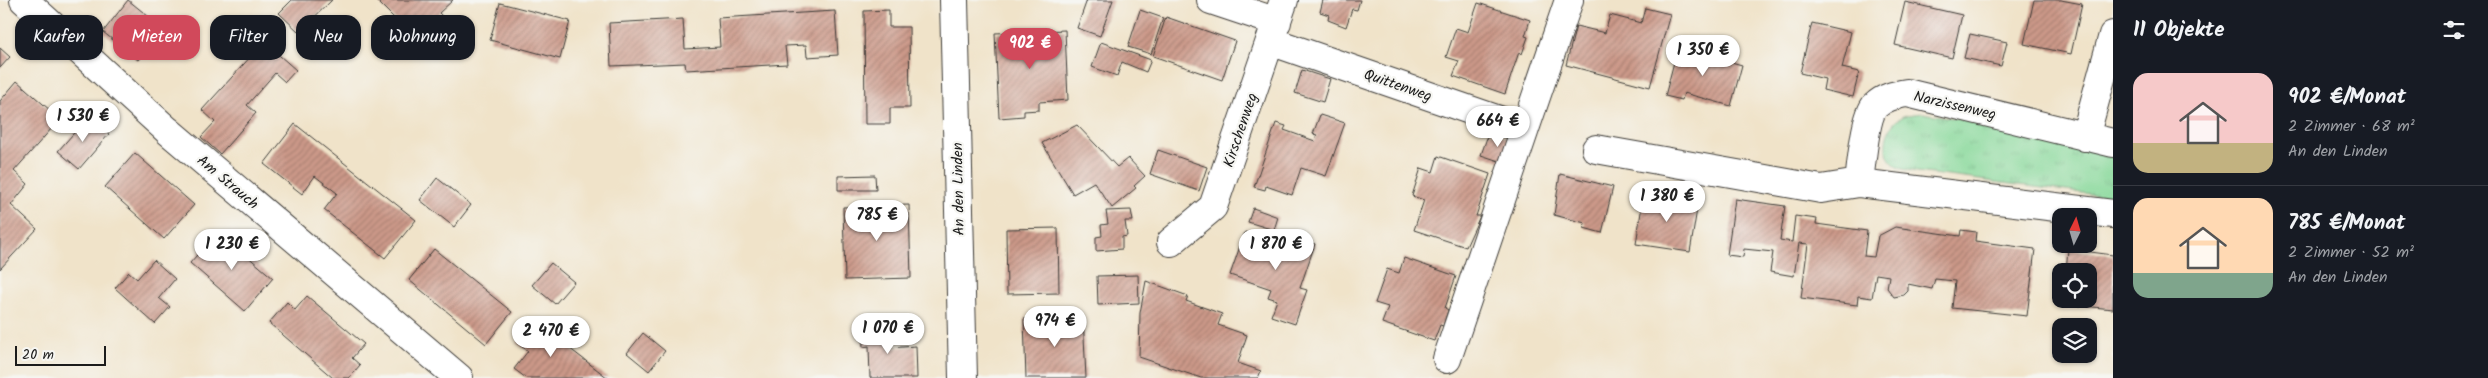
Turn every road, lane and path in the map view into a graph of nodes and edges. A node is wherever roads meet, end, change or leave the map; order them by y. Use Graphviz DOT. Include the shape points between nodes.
graph roads {
  1 [pos="24,0"];
  2 [pos="954,0"];
  3 [pos="1211,0"];
  4 [pos="1569,0"];
  5 [pos="1277,21"];
  6 [pos="2113,35"];
  7 [pos="1526,130"];
  8 [pos="2085,136"];
  9 [pos="2113,143"];
  10 [pos="1596,149"];
  11 [pos="1859,183"];
  12 [pos="2113,214"];
  13 [pos="1171,242"];
  14 [pos="1447,359"];
  15 [pos="459,378"];
  16 [pos="963,378"];
  1 -- 15 [label="street, Am Strauch" via="167,130"];
  2 -- 16 [label="street, An den Linden"];
  3 -- 5 [label="street, Quittenweg"];
  4 -- 7 [label="street"];
  5 -- 7 [label="street, Quittenweg"];
  5 -- 13 [label="street, Kirschenweg" via="1213,207"];
  6 -- 8 [label="street"];
  7 -- 14 [label="street"];
  8 -- 9 [label="street, Narzissenweg"];
  8 -- 11 [label="street, Narzissenweg" via="1907,93 1889,96 1874,107 1862,148"];
  10 -- 11 [label="street" via="1821,188"];
  11 -- 12 [label="street"];
}
